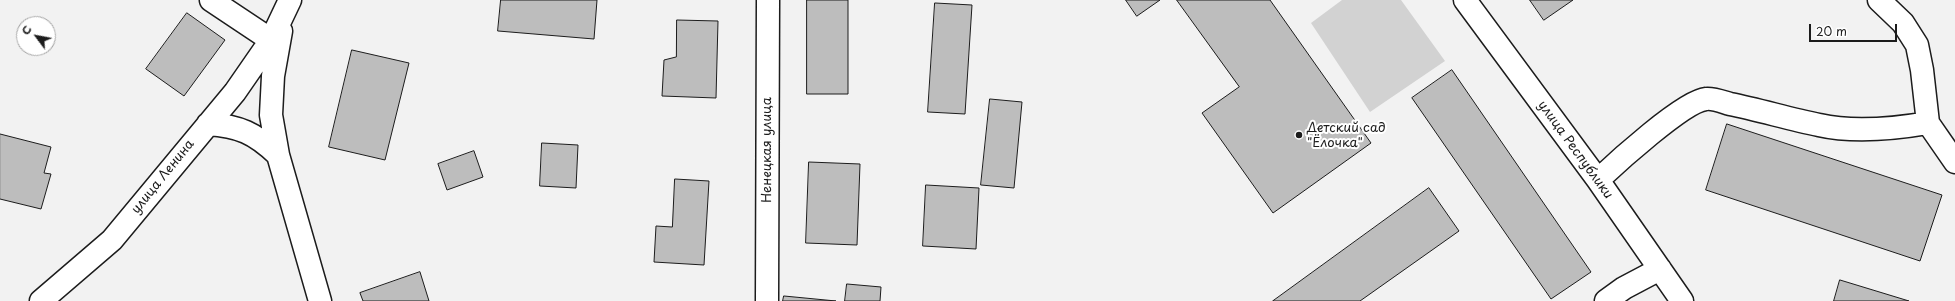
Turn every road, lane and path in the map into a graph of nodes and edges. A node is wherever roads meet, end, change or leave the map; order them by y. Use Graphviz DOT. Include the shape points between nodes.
graph roads {
  1 [pos="210,0"];
  2 [pos="768,0"];
  3 [pos="1465,0"];
  4 [pos="1879,0"];
  5 [pos="287,7"];
  6 [pos="271,40"];
  7 [pos="1928,123"];
  8 [pos="208,124"];
  9 [pos="278,155"];
  10 [pos="1955,162"];
  11 [pos="1598,180"];
  12 [pos="1660,269"];
  13 [pos="41,301"];
  14 [pos="320,301"];
  15 [pos="767,301"];
  16 [pos="1606,301"];
  17 [pos="1682,301"];
  1 -- 6 [label="street"];
  2 -- 15 [label="street, Ненецкая улица"];
  3 -- 11 [label="street, улица Республики"];
  4 -- 7 [label="street" via="1903,22 1916,45 1922,70"];
  5 -- 6 [label="street, улица Ленина"];
  5 -- 9 [label="street, улица Ленина" via="272,84 271,115"];
  6 -- 8 [label="street, улица Ленина" via="235,92"];
  7 -- 10 [label="street"];
  7 -- 11 [label="street" via="1858,130 1828,126 1707,99 1694,102 1673,117 1629,151"];
  8 -- 9 [label="street" via="228,125 248,131"];
  8 -- 13 [label="street, улица Ленина" via="112,240"];
  9 -- 14 [label="street, улица Ленина"];
  11 -- 12 [label="street, улица Республики"];
  12 -- 16 [label="street" via="1624,288"];
  12 -- 17 [label="street, улица Республики"];
}
